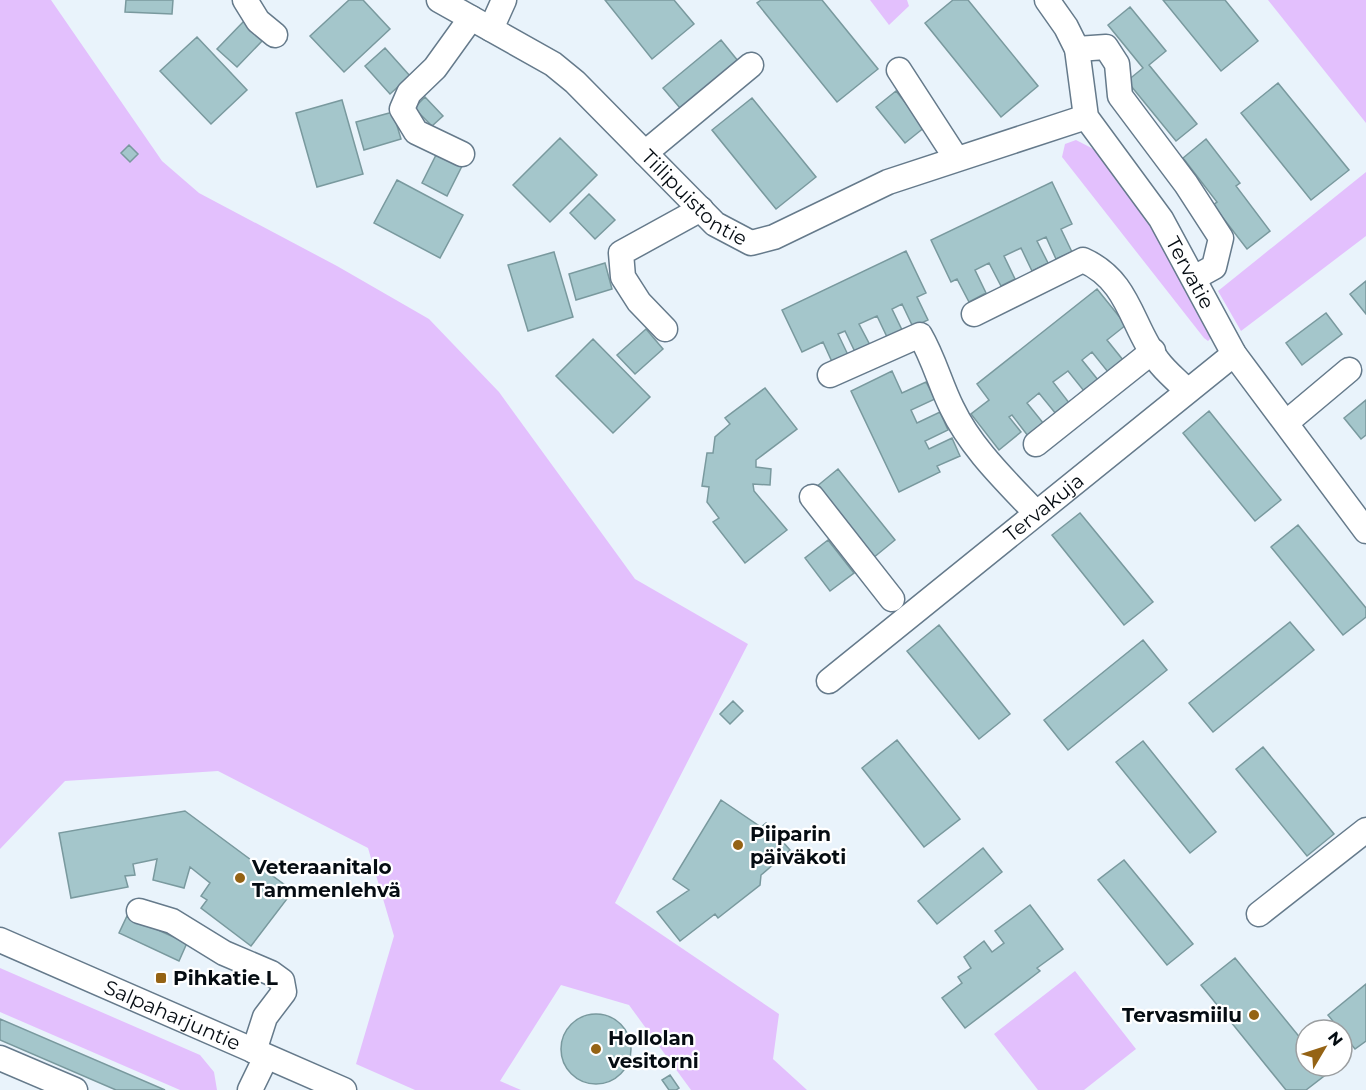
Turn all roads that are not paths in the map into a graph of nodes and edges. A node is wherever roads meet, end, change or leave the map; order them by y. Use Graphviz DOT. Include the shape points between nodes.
graph roads {
  1 [pos="245,0"];
  2 [pos="438,0"];
  3 [pos="504,0"];
  4 [pos="1047,0"];
  5 [pos="481,24"];
  6 [pos="275,35"];
  7 [pos="1077,49"];
  8 [pos="752,65"];
  9 [pos="899,70"];
  10 [pos="1086,117"];
  11 [pos="1160,150"];
  12 [pos="645,153"];
  13 [pos="462,154"];
  14 [pos="956,158"];
  15 [pos="1130,175"];
  16 [pos="701,209"];
  17 [pos="1194,278"];
  18 [pos="974,314"];
  19 [pos="665,329"];
  20 [pos="1153,351"];
  21 [pos="1234,354"];
  22 [pos="1349,370"];
  23 [pos="830,375"];
  24 [pos="1186,391"];
  25 [pos="1287,422"];
  26 [pos="1035,444"];
  27 [pos="812,497"];
  28 [pos="1036,513"];
  29 [pos="1366,531"];
  30 [pos="892,599"];
  31 [pos="829,681"];
  32 [pos="1366,830"];
  33 [pos="139,911"];
  34 [pos="1259,914"];
  35 [pos="0,940"];
  36 [pos="260,1054"];
  37 [pos="0,1058"];
  38 [pos="75,1090"];
  39 [pos="250,1090"];
  40 [pos="344,1090"];
  1 -- 6 [label="street" via="258,21"];
  2 -- 5 [label="street, Tiilipuistontie"];
  3 -- 5 [label="street"];
  4 -- 7 [label="street, Tervatie"];
  5 -- 12 [label="street, Tiilipuistontie" via="553,64"];
  5 -- 13 [label="street" via="409,93 402,108 416,132"];
  7 -- 10 [label="street, Tervatie"];
  7 -- 11 [label="street" via="1106,47 1117,64 1120,96"];
  8 -- 12 [label="street"];
  9 -- 14 [label="street"];
  10 -- 14 [label="street, Tiilipuistontie"];
  10 -- 15 [label="street, Tervatie"];
  11 -- 15 [label="street"];
  11 -- 17 [label="street" via="1221,238 1214,267"];
  12 -- 16 [label="street, Tiilipuistontie"];
  14 -- 16 [label="street, Tiilipuistontie" via="888,182 774,237 751,243 715,224"];
  15 -- 17 [label="street, Tervatie" via="1161,219"];
  16 -- 19 [label="street" via="621,253 623,277 639,302"];
  17 -- 21 [label="street, Tervatie"];
  18 -- 20 [label="street" via="1083,260 1100,267 1130,306"];
  20 -- 24 [label="street" via="1158,362"];
  20 -- 26 [label="street"];
  21 -- 24 [label="street, Tervakuja"];
  21 -- 25 [label="street, Tervatie"];
  22 -- 25 [label="street"];
  23 -- 28 [label="street" via="921,336 952,409 978,450"];
  24 -- 28 [label="street, Tervakuja"];
  25 -- 29 [label="street, Tervatie"];
  27 -- 30 [label="street"];
  28 -- 31 [label="street, Tervakuja"];
  32 -- 34 [label="street"];
  33 -- 36 [label="street" via="172,921 224,953 282,981 284,992 265,1017"];
  35 -- 36 [label="street, Salpaharjuntie"];
  36 -- 39 [label="street"];
  36 -- 40 [label="street, Salpaharjuntie"];
  37 -- 38 [label="street"];
}
